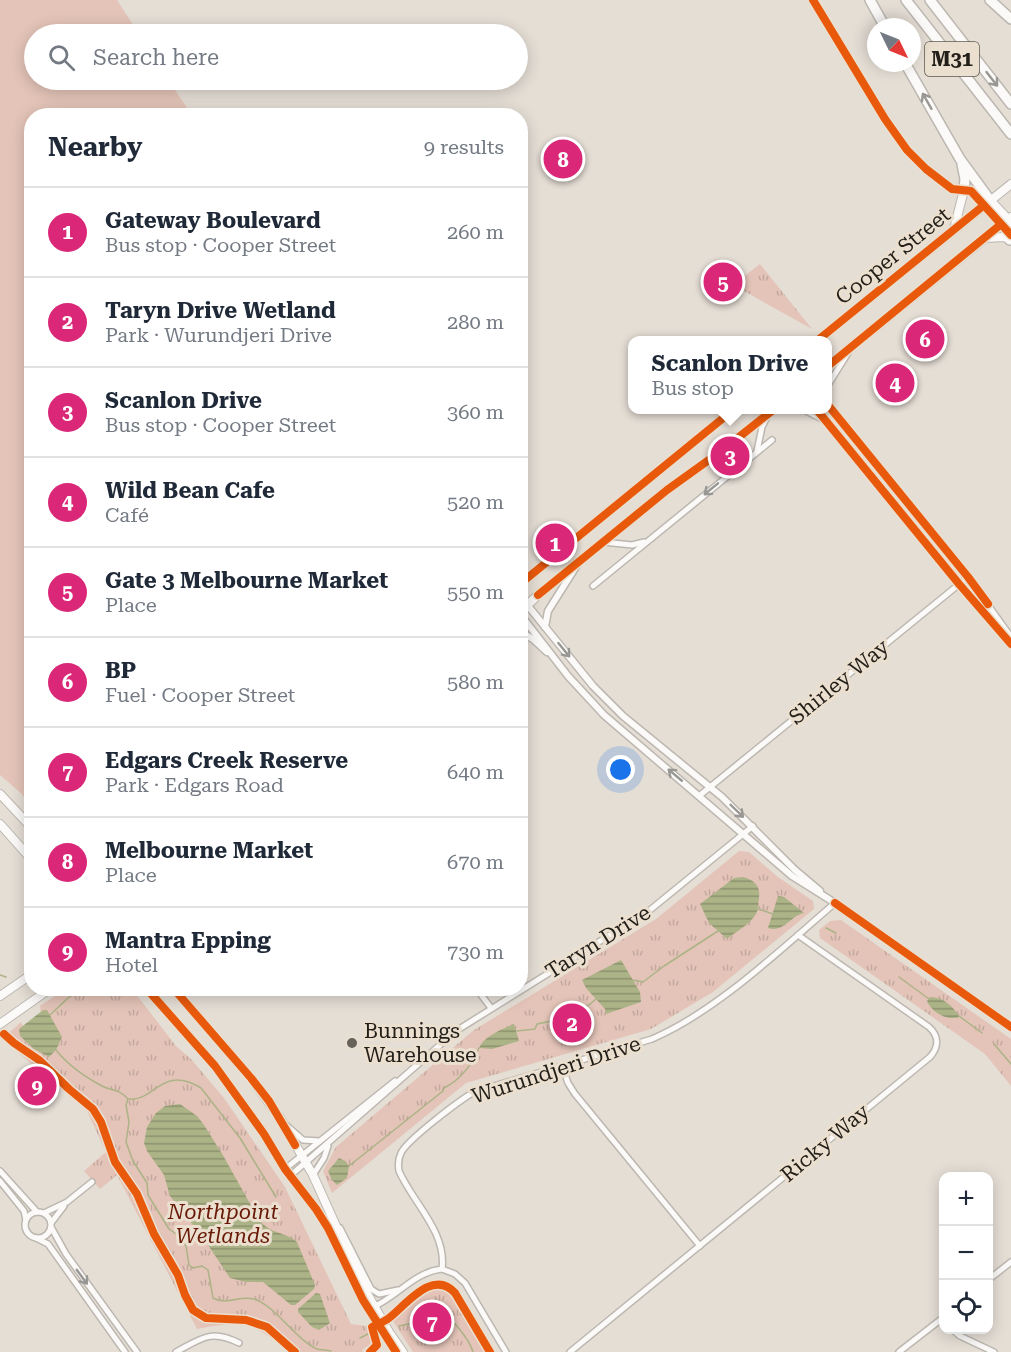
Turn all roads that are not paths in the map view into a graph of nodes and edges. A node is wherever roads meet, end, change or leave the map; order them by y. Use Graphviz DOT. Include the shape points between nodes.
graph roads {
  1 [pos="870,0"];
  2 [pos="906,0"];
  3 [pos="930,0"];
  4 [pos="990,0"];
  5 [pos="880,18"];
  6 [pos="1011,19"];
  7 [pos="910,72"];
  8 [pos="1011,104"];
  9 [pos="1011,134"];
  10 [pos="960,159"];
  11 [pos="1011,184"];
  12 [pos="964,190"];
  13 [pos="990,200"];
  14 [pos="1010,219"];
  15 [pos="954,229"];
  16 [pos="984,238"];
  17 [pos="1010,240"];
  18 [pos="823,336"];
  19 [pos="854,344"];
  20 [pos="832,363"];
  21 [pos="832,379"];
  22 [pos="832,410"];
  23 [pos="729,414"];
  24 [pos="767,414"];
  25 [pos="769,414"];
  26 [pos="812,414"];
  27 [pos="820,414"];
  28 [pos="826,421"];
  29 [pos="772,440"];
  30 [pos="756,452"];
  31 [pos="648,540"];
  32 [pos="602,542"];
  33 [pos="581,560"];
  34 [pos="528,577"];
  35 [pos="968,577"];
  36 [pos="959,584"];
  37 [pos="593,586"];
  38 [pos="528,604"];
  39 [pos="528,606"];
  40 [pos="528,623"];
  41 [pos="545,628"];
  42 [pos="528,636"];
  43 [pos="1011,637"];
  44 [pos="1011,644"];
  45 [pos="556,661"];
  46 [pos="623,716"];
  47 [pos="616,726"];
  48 [pos="709,786"];
  49 [pos="0,795"];
  50 [pos="699,796"];
  51 [pos="24,820"];
  52 [pos="0,824"];
  53 [pos="753,826"];
  54 [pos="743,834"];
  55 [pos="24,851"];
  56 [pos="835,903"];
  57 [pos="798,935"];
  58 [pos="24,980"];
  59 [pos="528,985"];
  60 [pos="0,996"];
  61 [pos="40,996"];
  62 [pos="153,996"];
  63 [pos="180,996"];
  64 [pos="482,996"];
  65 [pos="510,996"];
  66 [pos="491,1008"];
  67 [pos="0,1024"];
  68 [pos="1011,1027"];
  69 [pos="418,1063"];
  70 [pos="562,1066"];
  71 [pos="280,1118"];
  72 [pos="320,1141"];
  73 [pos="329,1144"];
  74 [pos="304,1159"];
  75 [pos="285,1168"];
  76 [pos="0,1171"];
  77 [pos="313,1175"];
  78 [pos="290,1176"];
  79 [pos="0,1181"];
  80 [pos="92,1182"];
  81 [pos="67,1202"];
  82 [pos="40,1213"];
  83 [pos="332,1217"];
  84 [pos="26,1222"];
  85 [pos="51,1225"];
  86 [pos="36,1238"];
  87 [pos="700,1246"];
  88 [pos="1011,1262"];
  89 [pos="442,1269"];
  90 [pos="993,1276"];
  91 [pos="398,1290"];
  92 [pos="371,1307"];
  93 [pos="939,1321"];
  94 [pos="958,1334"];
  95 [pos="239,1343"];
  96 [pos="125,1352"];
  97 [pos="137,1352"];
  98 [pos="176,1352"];
  99 [pos="396,1352"];
  100 [pos="403,1352"];
  101 [pos="506,1352"];
  102 [pos="570,1352"];
  103 [pos="899,1352"];
  104 [pos="994,1352"];
  1 -- 5 [label="highway"];
  2 -- 9 [label="highway, M31"];
  3 -- 8 [label="highway, M31, one-way"];
  4 -- 6 [label="highway"];
  10 -- 7 [label="highway, one-way"];
  10 -- 12 [label="highway"];
  10 -- 13 [label="highway"];
  11 -- 13 [label="main road, Cooper Street"];
  12 -- 15 [label="main road"];
  13 -- 14 [label="main road"];
  13 -- 15 [label="main road, Cooper Street"];
  14 -- 16 [label="main road, Cooper Street"];
  15 -- 18 [label="main road, Cooper Street"];
  16 -- 17 [label="main road"];
  16 -- 19 [label="main road, Cooper Street"];
  19 -- 20 [label="main road, Cooper Street"];
  19 -- 21 [label="street"];
  22 -- 35 [label="street"];
  23 -- 34 [label="main road"];
  24 -- 32 [label="main road"];
  25 -- 30 [label="street"];
  26 -- 28 [label="street"];
  27 -- 28 [label="street"];
  28 -- 36 [label="street"];
  29 -- 30 [label="street"];
  30 -- 31 [label="street, one-way"];
  31 -- 32 [label="street" via="632,544"];
  31 -- 37 [label="street"];
  32 -- 33 [label="main road"];
  33 -- 38 [label="main road"];
  33 -- 41 [label="street" via="548,611"];
  35 -- 36 [label="street, Shirley Way"];
  35 -- 43 [label="street"];
  36 -- 44 [label="street"];
  36 -- 48 [label="street, Shirley Way"];
  39 -- 41 [label="street"];
  40 -- 45 [label="street"];
  41 -- 46 [label="street, one-way"];
  42 -- 45 [label="street"];
  45 -- 47 [label="street"];
  46 -- 47 [label="street"];
  46 -- 48 [label="street"];
  50 -- 47 [label="street, one-way"];
  48 -- 50 [label="street, Shirley Way"];
  48 -- 53 [label="street, one-way"];
  49 -- 51 [label="main road"];
  50 -- 54 [label="street"];
  52 -- 55 [label="main road"];
  53 -- 54 [label="street, Taryn Drive"];
  53 -- 56 [label="street" via="795,870"];
  54 -- 56 [label="street" via="792,876"];
  54 -- 59 [label="street, Taryn Drive" via="650,910"];
  56 -- 57 [label="street, Wurundjeri Drive"];
  56 -- 68 [label="street"];
  57 -- 70 [label="street, Wurundjeri Drive" via="723,996 667,1031"];
  57 -- 87 [label="street, Ricky Way" via="929,1027 936,1038 936,1048 930,1057"];
  58 -- 60 [label="main road"];
  61 -- 67 [label="main road"];
  62 -- 75 [label="main road" via="215,1066"];
  63 -- 71 [label="main road"];
  64 -- 66 [label="street"];
  65 -- 66 [label="street, Taryn Drive"];
  66 -- 69 [label="street, Taryn Drive"];
  69 -- 72 [label="street, Taryn Drive"];
  69 -- 73 [label="street, Taryn Drive"];
  70 -- 87 [label="street" via="571,1089"];
  70 -- 89 [label="street, Wurundjeri Drive" via="474,1092 408,1144 399,1157 399,1171 439,1239"];
  71 -- 72 [label="street" via="303,1140"];
  71 -- 74 [label="main road"];
  72 -- 74 [label="street, Taryn Drive"];
  73 -- 74 [label="street, Taryn Drive"];
  73 -- 77 [label="street"];
  74 -- 75 [label="street, Taryn Drive"];
  74 -- 77 [label="main road"];
  74 -- 78 [label="street, Taryn Drive"];
  75 -- 78 [label="main road"];
  76 -- 82 [label="street"];
  77 -- 83 [label="main road"];
  78 -- 92 [label="main road" via="325,1224"];
  79 -- 84 [label="street" via="24,1211"];
  80 -- 81 [label="street"];
  81 -- 82 [label="street"];
  81 -- 85 [label="street"];
  82 -- 84 [label="street" via="30,1215"];
  82 -- 85 [label="street"];
  83 -- 91 [label="street" via="371,1290 379,1294"];
  83 -- 92 [label="main road"];
  84 -- 86 [label="street" via="29,1234"];
  85 -- 86 [label="street" via="47,1234"];
  85 -- 97 [label="street, one-way" via="66,1254"];
  86 -- 96 [label="street" via="53,1250"];
  87 -- 102 [label="street, Ricky Way"];
  88 -- 90 [label="street"];
  89 -- 91 [label="street"];
  89 -- 101 [label="street" via="465,1283"];
  91 -- 92 [label="street"];
  92 -- 99 [label="main road"];
  92 -- 100 [label="main road"];
  93 -- 103 [label="street"];
  94 -- 104 [label="street"];
  95 -- 98 [label="street" via="213,1334"];
}
